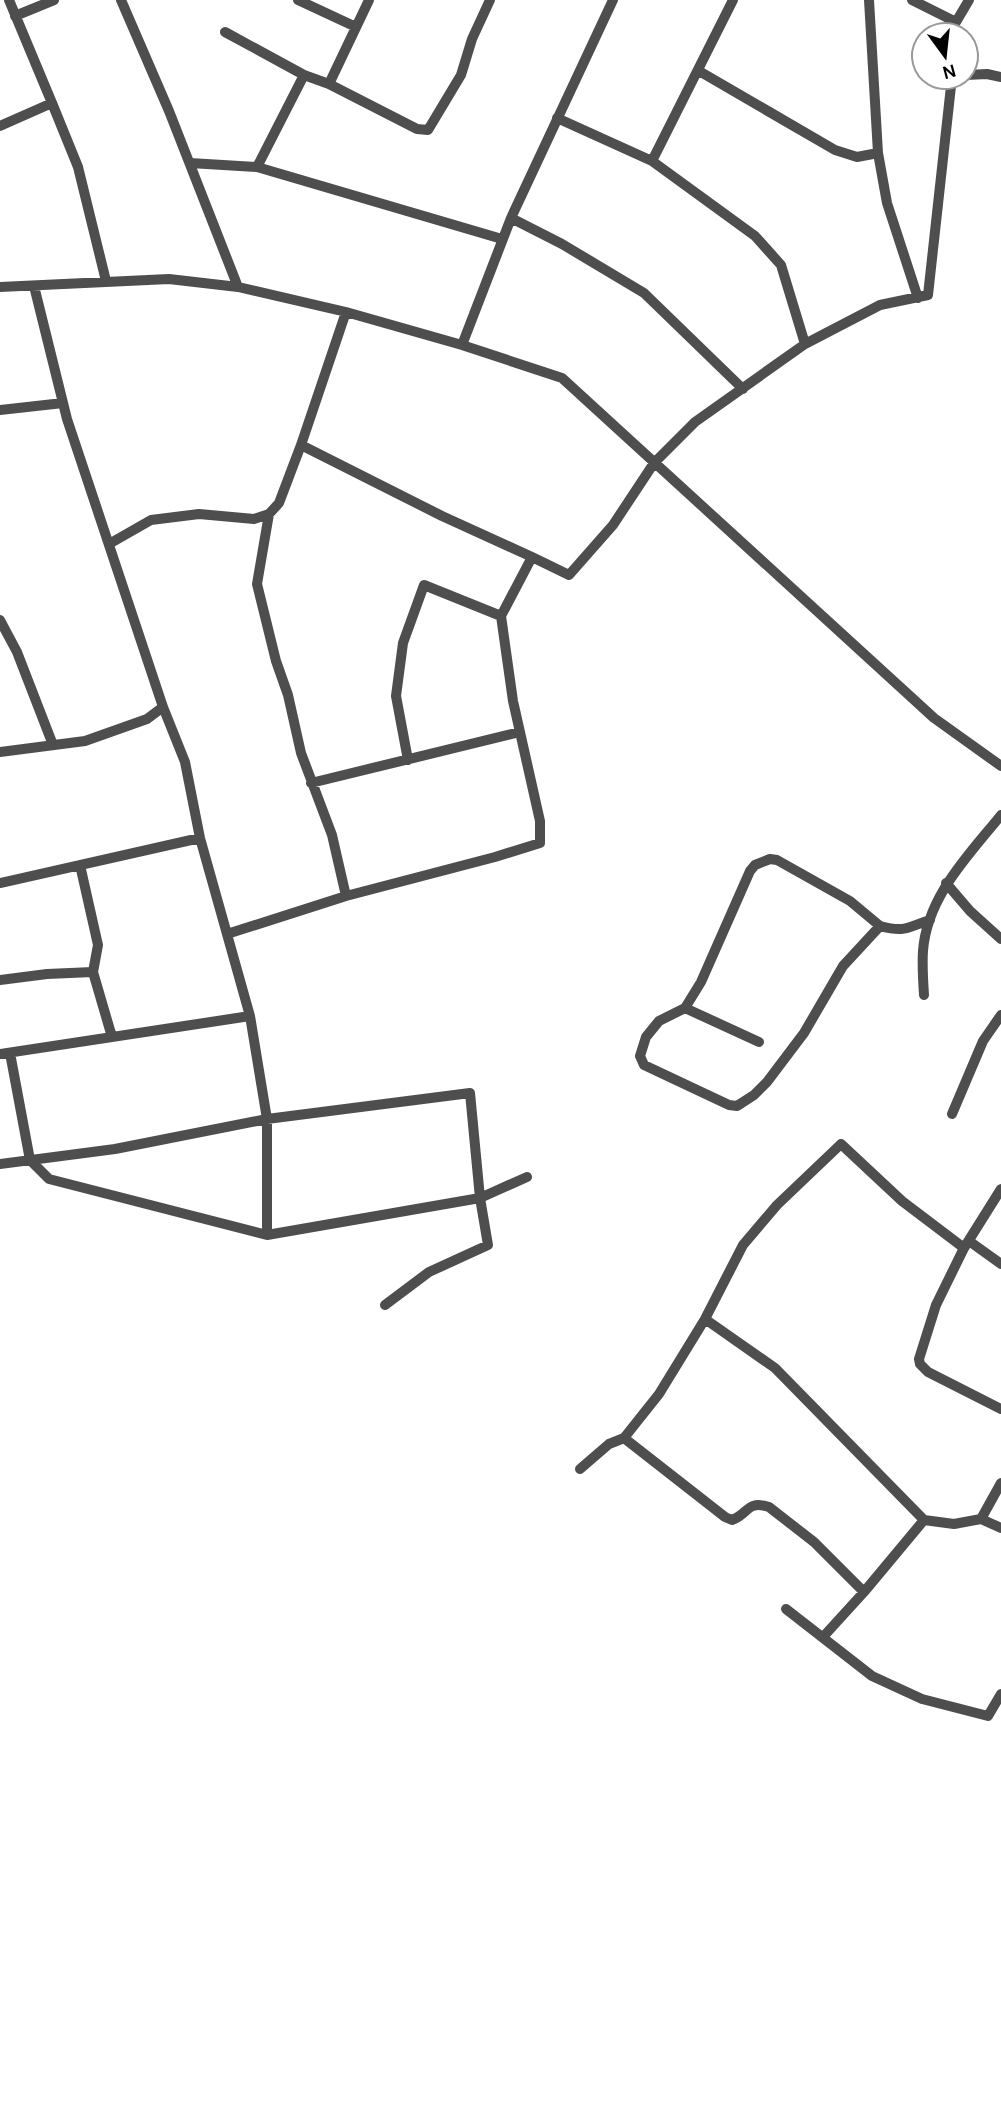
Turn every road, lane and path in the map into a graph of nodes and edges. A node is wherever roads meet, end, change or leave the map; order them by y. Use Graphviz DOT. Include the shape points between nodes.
graph roads {
  1 [pos="9,0"];
  2 [pos="54,0"];
  3 [pos="121,0"];
  4 [pos="298,0"];
  5 [pos="369,0"];
  6 [pos="490,0"];
  7 [pos="613,0"];
  8 [pos="733,0"];
  9 [pos="869,0"];
  10 [pos="912,0"];
  11 [pos="969,0"];
  12 [pos="15,16"];
  13 [pos="954,21"];
  14 [pos="957,21"];
  15 [pos="356,27"];
  16 [pos="225,32"];
  17 [pos="699,71"];
  18 [pos="980,74"];
  19 [pos="304,75"];
  20 [pos="1001,77"];
  21 [pos="328,84"];
  22 [pos="950,91"];
  23 [pos="52,103"];
  24 [pos="557,118"];
  25 [pos="0,126"];
  26 [pos="878,153"];
  27 [pos="652,161"];
  28 [pos="190,163"];
  29 [pos="257,167"];
  30 [pos="511,218"];
  31 [pos="502,239"];
  32 [pos="106,281"];
  33 [pos="34,286"];
  34 [pos="0,287"];
  35 [pos="238,287"];
  36 [pos="918,298"];
  37 [pos="346,312"];
  38 [pos="805,344"];
  39 [pos="462,345"];
  40 [pos="743,388"];
  41 [pos="63,403"];
  42 [pos="0,410"];
  43 [pos="301,445"];
  44 [pos="654,463"];
  45 [pos="269,514"];
  46 [pos="109,544"];
  47 [pos="532,557"];
  48 [pos="501,616"];
  49 [pos="0,620"];
  50 [pos="163,707"];
  51 [pos="520,732"];
  52 [pos="53,745"];
  53 [pos="0,752"];
  54 [pos="408,760"];
  55 [pos="1001,766"];
  56 [pos="311,783"];
  57 [pos="1001,814"];
  58 [pos="200,838"];
  59 [pos="80,865"];
  60 [pos="0,883"];
  61 [pos="946,883"];
  62 [pos="346,896"];
  63 [pos="930,920"];
  64 [pos="880,926"];
  65 [pos="227,934"];
  66 [pos="1001,939"];
  67 [pos="93,972"];
  68 [pos="0,980"];
  69 [pos="924,995"];
  70 [pos="685,1008"];
  71 [pos="1001,1015"];
  72 [pos="250,1016"];
  73 [pos="112,1037"];
  74 [pos="759,1042"];
  75 [pos="5,1053"];
  76 [pos="952,1114"];
  77 [pos="267,1119"];
  78 [pos="30,1160"];
  79 [pos="0,1164"];
  80 [pos="527,1177"];
  81 [pos="1001,1189"];
  82 [pos="480,1198"];
  83 [pos="267,1235"];
  84 [pos="966,1245"];
  85 [pos="1001,1264"];
  86 [pos="385,1306"];
  87 [pos="705,1319"];
  88 [pos="1001,1409"];
  89 [pos="624,1438"];
  90 [pos="580,1469"];
  91 [pos="1001,1483"];
  92 [pos="981,1519"];
  93 [pos="924,1520"];
  94 [pos="1001,1528"];
  95 [pos="864,1592"];
  96 [pos="786,1609"];
  97 [pos="823,1637"];
  98 [pos="1001,1694"];
  1 -- 12 [label="street"];
  2 -- 12 [label="street"];
  3 -- 28 [label="street"];
  4 -- 15 [label="street"];
  5 -- 15 [label="street"];
  6 -- 21 [label="street" via="461,75 428,131"];
  7 -- 24 [label="street"];
  8 -- 17 [label="street"];
  9 -- 26 [label="street"];
  10 -- 13 [label="street"];
  11 -- 14 [label="street"];
  12 -- 23 [label="street"];
  15 -- 21 [label="street"];
  16 -- 19 [label="street"];
  17 -- 26 [label="street" via="835,150 857,156"];
  17 -- 27 [label="street"];
  18 -- 20 [label="street"];
  19 -- 21 [label="street"];
  19 -- 29 [label="street"];
  22 -- 36 [label="street" via="928,295"];
  23 -- 25 [label="street"];
  23 -- 32 [label="street" via="78,167"];
  24 -- 27 [label="street"];
  24 -- 30 [label="street"];
  26 -- 36 [label="street" via="887,203"];
  27 -- 38 [label="street" via="755,236 781,265"];
  28 -- 29 [label="street"];
  28 -- 35 [label="street"];
  29 -- 31 [label="street"];
  30 -- 31 [label="street"];
  30 -- 40 [label="street" via="644,293"];
  31 -- 39 [label="street"];
  32 -- 33 [label="street"];
  32 -- 35 [label="street" via="169,279"];
  33 -- 34 [label="street"];
  33 -- 41 [label="street"];
  35 -- 37 [label="street"];
  36 -- 38 [label="street" via="880,305"];
  37 -- 39 [label="street"];
  37 -- 43 [label="street"];
  38 -- 40 [label="street"];
  39 -- 44 [label="street" via="562,378"];
  40 -- 44 [label="street" via="695,422"];
  41 -- 42 [label="street"];
  41 -- 46 [label="street"];
  43 -- 45 [label="street" via="279,503"];
  43 -- 47 [label="street"];
  44 -- 47 [label="street" via="569,575"];
  44 -- 55 [label="street" via="934,718"];
  45 -- 46 [label="street" via="254,519 199,514 151,520"];
  45 -- 56 [label="street" via="257,584"];
  46 -- 50 [label="street"];
  47 -- 48 [label="street"];
  48 -- 51 [label="street"];
  48 -- 54 [label="street" via="424,584 403,643 397,695"];
  49 -- 52 [label="street"];
  50 -- 52 [label="street" via="147,719 85,741"];
  50 -- 58 [label="street" via="185,762"];
  51 -- 54 [label="street"];
  51 -- 62 [label="street" via="540,821 538,845"];
  52 -- 53 [label="street"];
  54 -- 56 [label="street"];
  56 -- 62 [label="street" via="332,835"];
  57 -- 61 [label="street"];
  58 -- 59 [label="street"];
  58 -- 65 [label="street"];
  59 -- 60 [label="street"];
  59 -- 67 [label="street" via="98,945"];
  61 -- 63 [label="street"];
  61 -- 66 [label="street"];
  62 -- 65 [label="street"];
  63 -- 64 [label="street" via="897,931"];
  63 -- 69 [label="street" via="923,951"];
  64 -- 70 [label="street" via="850,901 777,860 762,861 750,871 710,965"];
  64 -- 70 [label="street" via="844,966 804,1033 767,1082 737,1106 642,1063 641,1049 654,1026"];
  65 -- 72 [label="street"];
  67 -- 68 [label="street"];
  67 -- 73 [label="street"];
  70 -- 74 [label="street"];
  71 -- 76 [label="street" via="984,1041"];
  72 -- 73 [label="street"];
  72 -- 77 [label="street"];
  73 -- 75 [label="street"];
  75 -- 78 [label="street"];
  77 -- 78 [label="street" via="115,1149"];
  77 -- 82 [label="street" via="470,1093"];
  77 -- 83 [label="street"];
  78 -- 79 [label="street"];
  78 -- 83 [label="street" via="49,1179"];
  80 -- 82 [label="street"];
  81 -- 84 [label="street"];
  82 -- 83 [label="street"];
  82 -- 86 [label="street" via="488,1245 429,1272"];
  84 -- 85 [label="street"];
  84 -- 87 [label="street" via="902,1201 841,1144 743,1245"];
  84 -- 88 [label="street" via="936,1306 920,1364"];
  87 -- 89 [label="street" via="659,1394"];
  87 -- 93 [label="street" via="775,1368"];
  89 -- 90 [label="street" via="608,1444"];
  89 -- 95 [label="street" via="725,1517 739,1518 750,1506 769,1507 814,1542"];
  91 -- 92 [label="street"];
  92 -- 93 [label="street" via="954,1524"];
  92 -- 94 [label="street"];
  93 -- 95 [label="street"];
  95 -- 97 [label="street"];
  96 -- 97 [label="street"];
  97 -- 98 [label="street" via="872,1676 922,1699 988,1716"];
}
